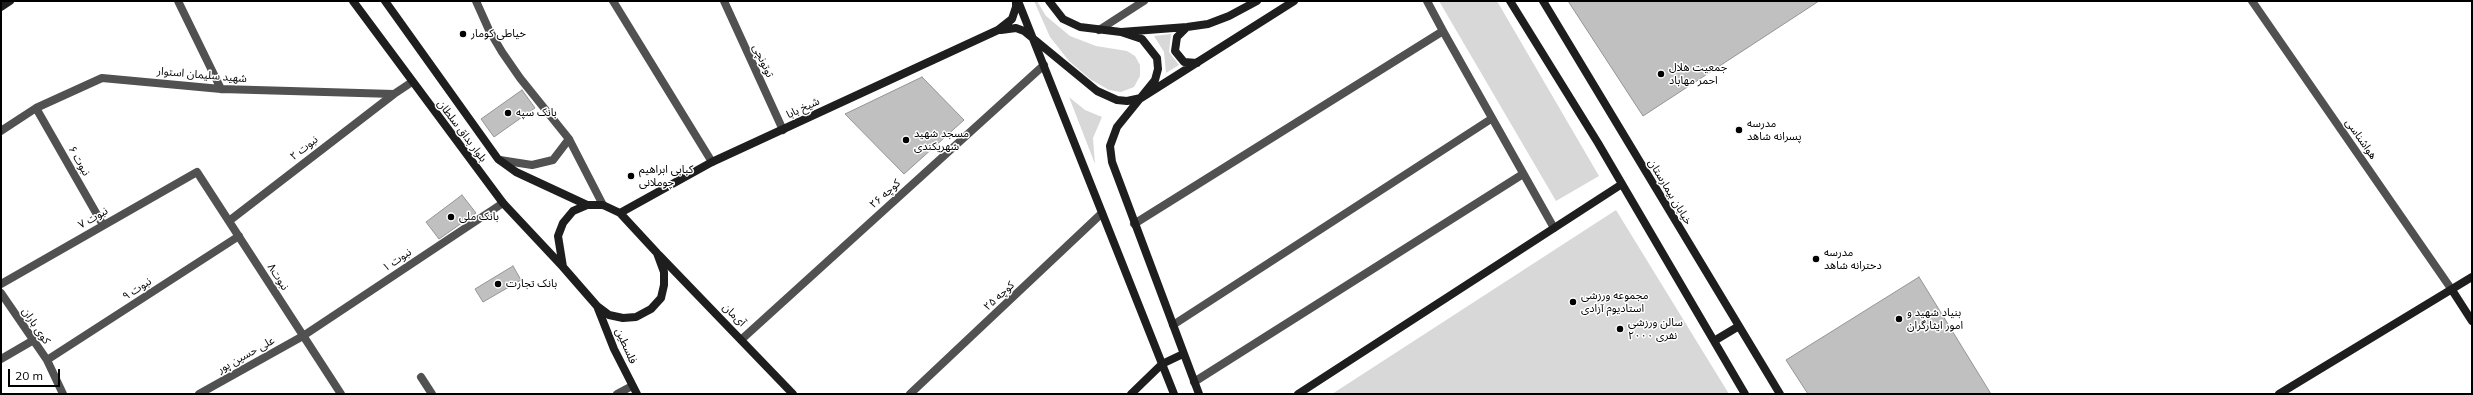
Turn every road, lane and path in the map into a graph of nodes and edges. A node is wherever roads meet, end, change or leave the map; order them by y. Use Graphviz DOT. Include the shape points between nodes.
graph roads {
  1 [pos="10,1"];
  2 [pos="178,1"];
  3 [pos="353,1"];
  4 [pos="385,1"];
  5 [pos="476,1"];
  6 [pos="613,1"];
  7 [pos="724,1"];
  8 [pos="1017,1"];
  9 [pos="1049,1"];
  10 [pos="1144,1"];
  11 [pos="1257,1"];
  12 [pos="1294,1"];
  13 [pos="1427,1"];
  14 [pos="1510,1"];
  15 [pos="1543,1"];
  16 [pos="2252,1"];
  17 [pos="1,7"];
  18 [pos="1187,28"];
  19 [pos="998,30"];
  20 [pos="1100,30"];
  21 [pos="1444,31"];
  22 [pos="1121,32"];
  23 [pos="1033,38"];
  24 [pos="1197,63"];
  25 [pos="1044,65"];
  26 [pos="412,82"];
  27 [pos="221,89"];
  28 [pos="394,94"];
  29 [pos="1141,98"];
  30 [pos="36,108"];
  31 [pos="1491,119"];
  32 [pos="783,130"];
  33 [pos="1,131"];
  34 [pos="570,140"];
  35 [pos="498,159"];
  36 [pos="712,162"];
  37 [pos="197,172"];
  38 [pos="1523,174"];
  39 [pos="1622,184"];
  40 [pos="503,203"];
  41 [pos="587,205"];
  42 [pos="603,205"];
  43 [pos="620,213"];
  44 [pos="1102,214"];
  45 [pos="229,221"];
  46 [pos="1134,224"];
  47 [pos="103,225"];
  48 [pos="1554,228"];
  49 [pos="239,236"];
  50 [pos="657,253"];
  51 [pos="563,266"];
  52 [pos="2472,277"];
  53 [pos="1,284"];
  54 [pos="2452,290"];
  55 [pos="1,293"];
  56 [pos="597,306"];
  57 [pos="2472,321"];
  58 [pos="1173,325"];
  59 [pos="1739,326"];
  60 [pos="303,336"];
  61 [pos="742,339"];
  62 [pos="32,341"];
  63 [pos="1714,341"];
  64 [pos="1183,354"];
  65 [pos="1,359"];
  66 [pos="47,360"];
  67 [pos="1162,364"];
  68 [pos="421,377"];
  69 [pos="1194,382"];
  70 [pos="632,386"];
  71 [pos="63,394"];
  72 [pos="199,394"];
  73 [pos="341,394"];
  74 [pos="432,394"];
  75 [pos="617,394"];
  76 [pos="637,394"];
  77 [pos="793,394"];
  78 [pos="910,394"];
  79 [pos="1131,394"];
  80 [pos="1174,394"];
  81 [pos="1200,394"];
  82 [pos="1298,394"];
  83 [pos="1745,394"];
  84 [pos="1780,394"];
  85 [pos="2279,394"];
  1 -- 17 [label="street"];
  2 -- 27 [label="street"];
  3 -- 26 [label="street, بلوار بداق سلطان"];
  4 -- 35 [label="street"];
  5 -- 34 [label="street" via="502,52"];
  6 -- 36 [label="street"];
  7 -- 32 [label="street, توتونچی"];
  8 -- 19 [label="street" via="1012,19"];
  8 -- 23 [label="street"];
  9 -- 20 [label="street" via="1064,19 1080,27"];
  10 -- 20 [label="street"];
  11 -- 18 [label="street" via="1229,16"];
  12 -- 24 [label="street"];
  13 -- 21 [label="street"];
  14 -- 39 [label="street"];
  15 -- 59 [label="street, خیابان بیمارستان"];
  16 -- 54 [label="street, هواشناسی"];
  18 -- 22 [label="street"];
  18 -- 24 [label="street" via="1177,37 1175,51 1184,62"];
  19 -- 23 [label="street" via="1016,28"];
  19 -- 32 [label="street, شیخ بابا"];
  20 -- 22 [label="street"];
  21 -- 31 [label="street"];
  21 -- 46 [label="street"];
  22 -- 29 [label="street" via="1142,40 1157,58 1155,80"];
  23 -- 25 [label="street"];
  23 -- 29 [label="street" via="1097,91 1117,100"];
  24 -- 29 [label="street"];
  25 -- 44 [label="street"];
  25 -- 61 [label="street, کوچه ۲۶"];
  26 -- 28 [label="street"];
  26 -- 40 [label="street, بلوار بداق سلطان"];
  27 -- 28 [label="street, شهید سلیمان استوار"];
  27 -- 30 [label="street, شهید سلیمان استوار" via="102,78"];
  28 -- 45 [label="street, نبوت ۲"];
  29 -- 46 [label="street" via="1117,127 1110,146 1112,162"];
  30 -- 33 [label="street, شهید سلیمان استوار"];
  30 -- 47 [label="street, نبوت ۶"];
  31 -- 38 [label="street"];
  31 -- 58 [label="street"];
  32 -- 36 [label="street, شیخ بابا"];
  34 -- 35 [label="street" via="553,160 544,163 519,165"];
  34 -- 42 [label="street"];
  35 -- 41 [label="street" via="516,172"];
  36 -- 43 [label="street, شیخ بابا"];
  37 -- 45 [label="street, نبوت۸"];
  37 -- 47 [label="street, نبوت ۷"];
  38 -- 48 [label="street"];
  38 -- 69 [label="street"];
  39 -- 48 [label="street"];
  39 -- 63 [label="street"];
  40 -- 51 [label="street, بلوار بداق سلطان"];
  40 -- 60 [label="street, نبوت ۱"];
  41 -- 42 [label="street"];
  41 -- 51 [label="street" via="573,211 563,223 558,236"];
  42 -- 43 [label="street"];
  43 -- 50 [label="street"];
  44 -- 67 [label="street"];
  44 -- 78 [label="street, کوچه ۲۵"];
  45 -- 49 [label="street, نبوت۸"];
  46 -- 58 [label="street"];
  47 -- 53 [label="street, نبوت ۷"];
  48 -- 82 [label="street"];
  49 -- 60 [label="street, نبوت۸"];
  49 -- 66 [label="street, نبوت ۹"];
  50 -- 56 [label="street" via="664,272 664,285 661,298 651,309 636,317 623,318 609,315"];
  50 -- 61 [label="street, آی‌مان"];
  51 -- 56 [label="street"];
  52 -- 54 [label="street"];
  54 -- 57 [label="street"];
  54 -- 85 [label="street"];
  55 -- 62 [label="street, کوی باران"];
  56 -- 70 [label="street, فلسطین"];
  58 -- 64 [label="street"];
  59 -- 63 [label="street"];
  59 -- 84 [label="street, خیابان بیمارستان"];
  60 -- 72 [label="street, علی حسین پور"];
  60 -- 73 [label="street, نبوت۸"];
  61 -- 77 [label="street, آی‌مان"];
  62 -- 65 [label="street"];
  62 -- 66 [label="street, کوی باران"];
  63 -- 83 [label="street"];
  64 -- 67 [label="street"];
  64 -- 69 [label="street"];
  66 -- 71 [label="street, کوی باران"];
  67 -- 79 [label="street"];
  67 -- 80 [label="street"];
  68 -- 74 [label="street"];
  69 -- 81 [label="street"];
  70 -- 75 [label="street"];
  70 -- 76 [label="street, فلسطین"];
}
